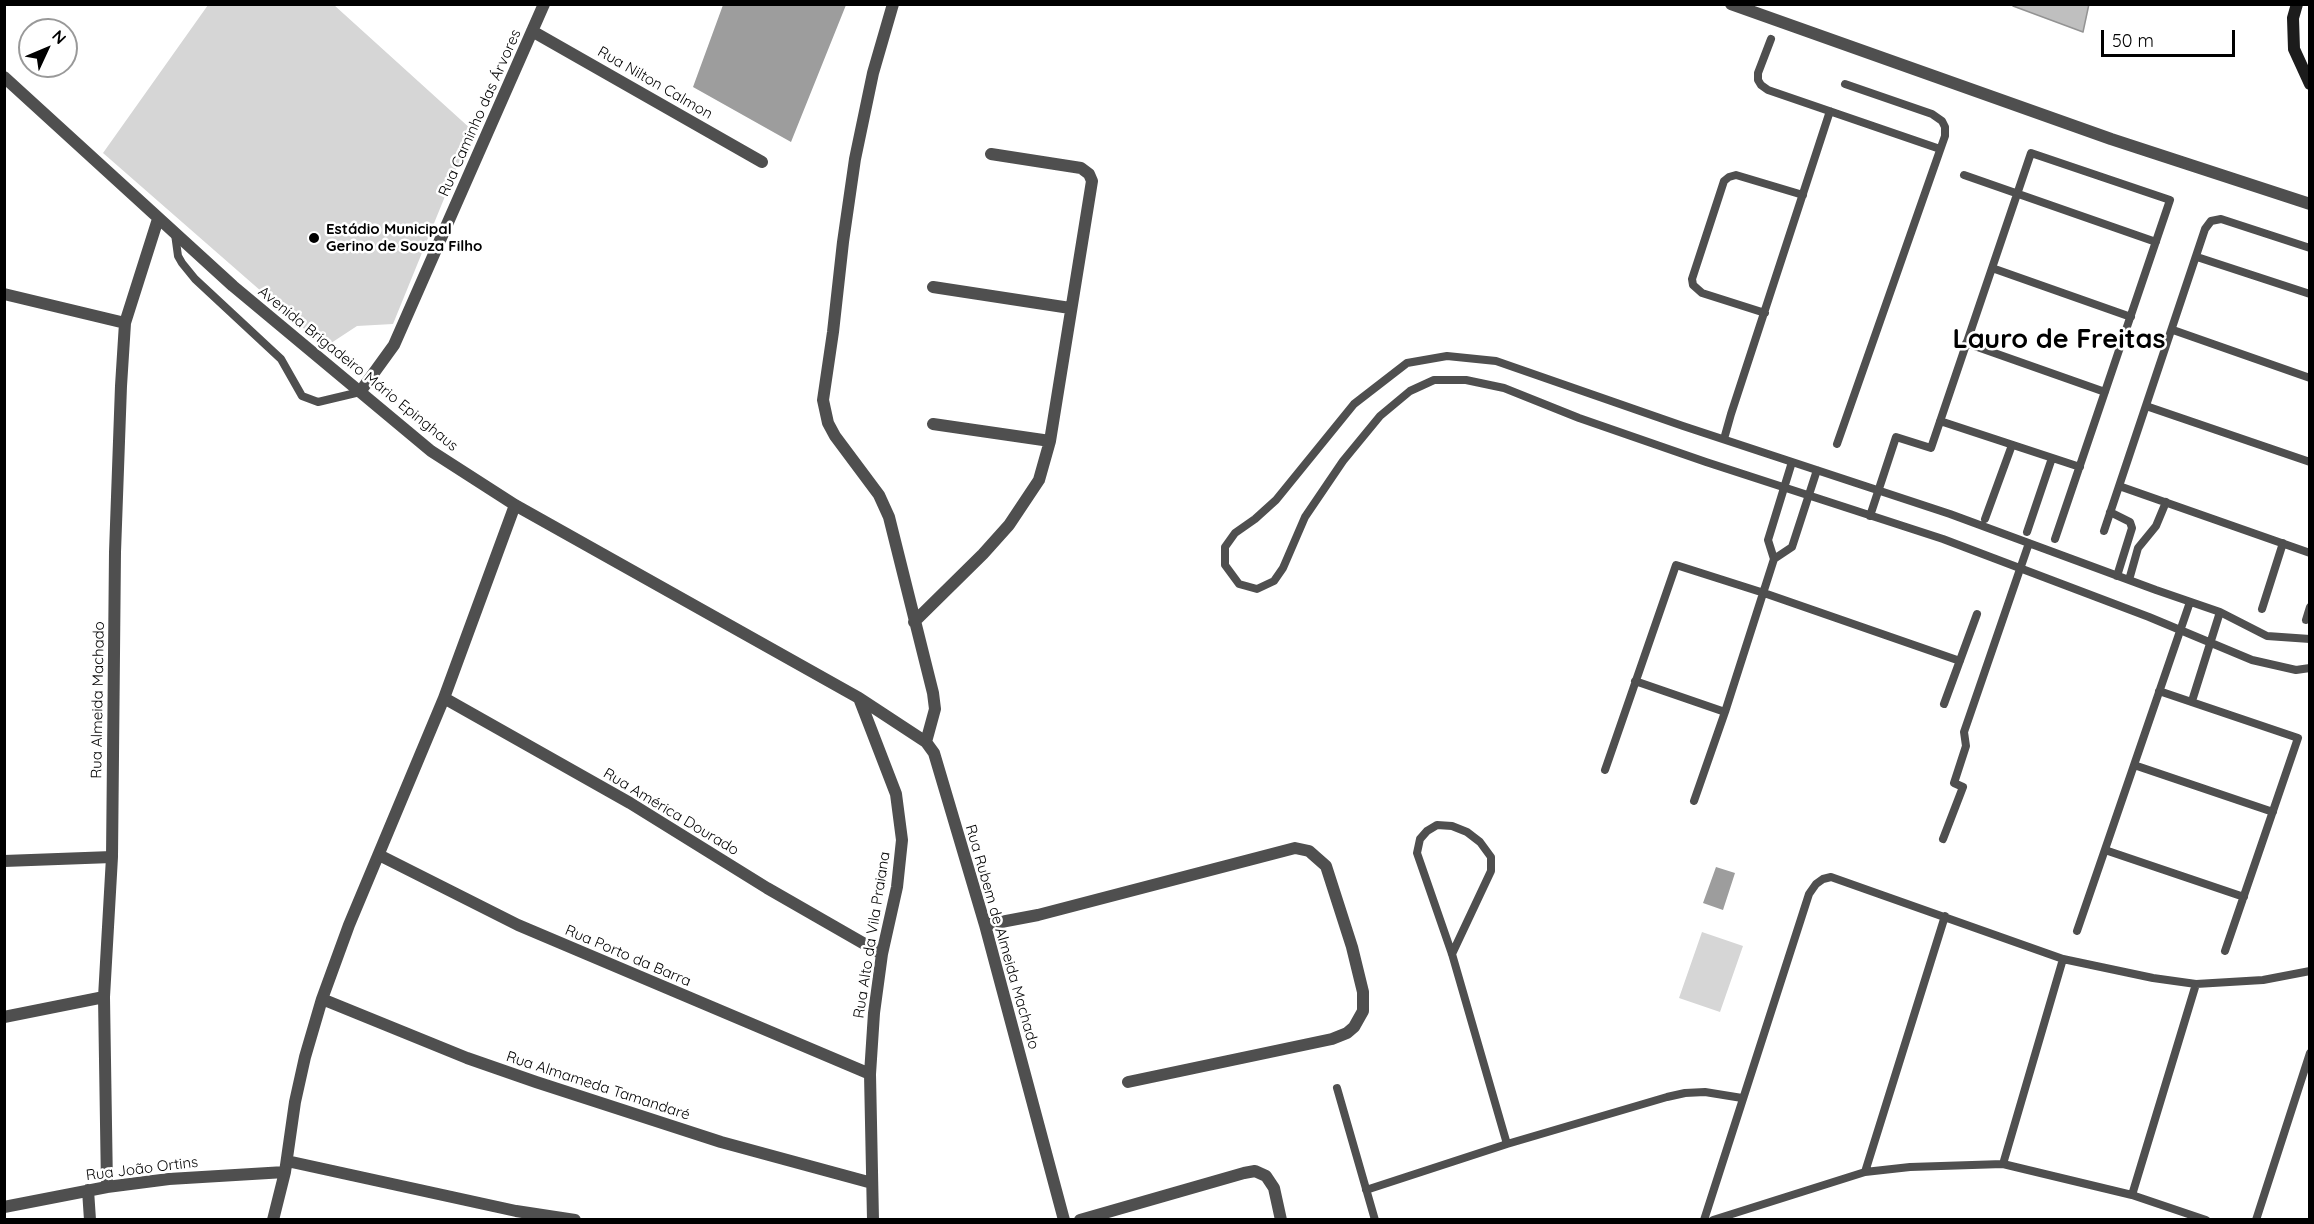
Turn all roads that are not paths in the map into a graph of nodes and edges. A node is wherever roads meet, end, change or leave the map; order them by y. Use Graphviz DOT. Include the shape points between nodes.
graph roads {
  1 [pos="544,4"];
  2 [pos="893,4"];
  3 [pos="1731,4"];
  4 [pos="2297,4"];
  5 [pos="532,31"];
  6 [pos="1771,39"];
  7 [pos="4,77"];
  8 [pos="1845,84"];
  9 [pos="2310,84"];
  10 [pos="1830,111"];
  11 [pos="1940,149"];
  12 [pos="991,154"];
  13 [pos="762,162"];
  14 [pos="1964,175"];
  15 [pos="2018,194"];
  16 [pos="1803,195"];
  17 [pos="2310,204"];
  18 [pos="158,219"];
  19 [pos="175,234"];
  20 [pos="2156,242"];
  21 [pos="2310,248"];
  22 [pos="2197,257"];
  23 [pos="1992,268"];
  24 [pos="933,287"];
  25 [pos="4,294"];
  26 [pos="2310,294"];
  27 [pos="1070,308"];
  28 [pos="1765,313"];
  29 [pos="2131,317"];
  30 [pos="125,323"];
  31 [pos="2173,330"];
  32 [pos="1966,343"];
  33 [pos="2310,378"];
  34 [pos="2105,392"];
  35 [pos="360,393"];
  36 [pos="2146,406"];
  37 [pos="1940,421"];
  38 [pos="933,424"];
  39 [pos="1724,440"];
  40 [pos="1050,441"];
  41 [pos="1837,444"];
  42 [pos="2012,445"];
  43 [pos="2052,458"];
  44 [pos="1792,462"];
  45 [pos="2310,462"];
  46 [pos="2080,467"];
  47 [pos="1817,470"];
  48 [pos="2119,486"];
  49 [pos="1784,487"];
  50 [pos="1879,490"];
  51 [pos="1809,496"];
  52 [pos="2166,502"];
  53 [pos="515,505"];
  54 [pos="2110,512"];
  55 [pos="1870,516"];
  56 [pos="1985,519"];
  57 [pos="2104,531"];
  58 [pos="2026,532"];
  59 [pos="2055,539"];
  60 [pos="2030,543"];
  61 [pos="2283,543"];
  62 [pos="2310,552"];
  63 [pos="1774,560"];
  64 [pos="2020,568"];
  65 [pos="2117,576"];
  66 [pos="2129,580"];
  67 [pos="1764,593"];
  68 [pos="2190,602"];
  69 [pos="2310,607"];
  70 [pos="2262,609"];
  71 [pos="2220,612"];
  72 [pos="1977,614"];
  73 [pos="2306,620"];
  74 [pos="914,622"];
  75 [pos="2180,630"];
  76 [pos="2310,639"];
  77 [pos="2210,643"];
  78 [pos="1960,661"];
  79 [pos="2310,668"];
  80 [pos="1635,681"];
  81 [pos="2159,691"];
  82 [pos="444,698"];
  83 [pos="859,698"];
  84 [pos="2192,701"];
  85 [pos="1944,704"];
  86 [pos="1725,712"];
  87 [pos="926,742"];
  88 [pos="2134,765"];
  89 [pos="1605,770"];
  90 [pos="1694,801"];
  91 [pos="2273,812"];
  92 [pos="1943,839"];
  93 [pos="2105,850"];
  94 [pos="379,855"];
  95 [pos="112,857"];
  96 [pos="4,861"];
  97 [pos="2244,897"];
  98 [pos="1945,916"];
  99 [pos="985,925"];
  100 [pos="2077,931"];
  101 [pos="2226,951"];
  102 [pos="882,954"];
  103 [pos="1452,954"];
  104 [pos="2062,959"];
  105 [pos="2310,971"];
  106 [pos="2196,984"];
  107 [pos="104,997"];
  108 [pos="322,999"];
  109 [pos="4,1017"];
  110 [pos="2310,1053"];
  111 [pos="870,1074"];
  112 [pos="1128,1082"];
  113 [pos="1337,1088"];
  114 [pos="1742,1098"];
  115 [pos="1507,1144"];
  116 [pos="2003,1164"];
  117 [pos="286,1167"];
  118 [pos="1865,1172"];
  119 [pos="872,1183"];
  120 [pos="107,1187"];
  121 [pos="87,1190"];
  122 [pos="1366,1190"];
  123 [pos="2132,1195"];
  124 [pos="4,1207"];
  125 [pos="90,1220"];
  126 [pos="273,1220"];
  127 [pos="575,1220"];
  128 [pos="873,1220"];
  129 [pos="1064,1220"];
  130 [pos="1080,1220"];
  131 [pos="1281,1220"];
  132 [pos="1375,1220"];
  133 [pos="1704,1220"];
  134 [pos="1713,1220"];
  135 [pos="2206,1220"];
  136 [pos="2256,1220"];
  1 -- 5 [label="street, Rua Caminho das Árvores"];
  2 -- 74 [label="street" via="855,159 823,400 835,436 879,495 889,517"];
  3 -- 17 [label="street" via="2111,139"];
  4 -- 9 [label="street" via="2293,18 2294,50"];
  5 -- 13 [label="street, Rua Nilton Calmon"];
  5 -- 35 [label="street, Rua Caminho das Árvores" via="394,345"];
  6 -- 10 [label="lane" via="1758,73 1761,85"];
  7 -- 18 [label="street, Avenida Brigadeiro Mário Epinghaus"];
  8 -- 11 [label="lane" via="1938,117 1945,127"];
  10 -- 11 [label="lane"];
  10 -- 16 [label="lane"];
  11 -- 41 [label="lane"];
  12 -- 27 [label="street" via="1081,168 1089,174 1092,181"];
  14 -- 15 [label="lane"];
  15 -- 20 [label="lane"];
  15 -- 20 [label="lane" via="2031,153 2170,200"];
  15 -- 23 [label="lane"];
  16 -- 28 [label="lane"];
  16 -- 28 [label="lane" via="1736,175 1729,177 1724,181 1692,279 1702,293"];
  18 -- 19 [label="street, Avenida Brigadeiro Mário Epinghaus"];
  18 -- 30 [label="street, Rua Almeida Machado"];
  19 -- 35 [label="street, Avenida Brigadeiro Mário Epinghaus"];
  19 -- 35 [label="lane" via="182,263 281,359 302,396 318,402"];
  20 -- 29 [label="lane"];
  21 -- 22 [label="lane" via="2221,219 2211,221 2205,229"];
  22 -- 26 [label="lane"];
  22 -- 31 [label="lane"];
  23 -- 29 [label="lane"];
  23 -- 32 [label="lane"];
  24 -- 27 [label="street"];
  25 -- 30 [label="street"];
  27 -- 40 [label="street"];
  28 -- 39 [label="lane"];
  29 -- 34 [label="lane"];
  30 -- 95 [label="street, Rua Almeida Machado" via="115,552"];
  31 -- 33 [label="lane"];
  31 -- 36 [label="lane"];
  32 -- 34 [label="lane"];
  32 -- 37 [label="lane"];
  34 -- 46 [label="lane"];
  35 -- 53 [label="street, Avenida Brigadeiro Mário Epinghaus" via="431,451"];
  36 -- 45 [label="lane"];
  36 -- 48 [label="lane"];
  37 -- 42 [label="lane"];
  37 -- 50 [label="lane" via="1931,448 1896,438"];
  38 -- 40 [label="street"];
  39 -- 44 [label="lane"];
  39 -- 49 [label="lane" via="1496,361 1447,356 1407,363 1354,404 1276,500 1235,533 1225,547 1226,565 1239,584 1257,589 1274,581 1305,517 1343,462 1380,416 1410,391 1434,380 1466,380 1503,388 1579,418"];
  40 -- 74 [label="street" via="1039,480 1009,525"];
  42 -- 43 [label="lane"];
  42 -- 56 [label="lane"];
  43 -- 46 [label="lane"];
  43 -- 58 [label="lane"];
  44 -- 47 [label="lane"];
  44 -- 49 [label="lane"];
  46 -- 59 [label="lane"];
  47 -- 50 [label="lane"];
  47 -- 51 [label="lane"];
  48 -- 52 [label="lane"];
  48 -- 54 [label="lane"];
  49 -- 51 [label="lane"];
  49 -- 63 [label="lane" via="1767,540"];
  50 -- 55 [label="lane"];
  50 -- 60 [label="lane"];
  51 -- 55 [label="lane"];
  51 -- 63 [label="lane" via="1792,547"];
  52 -- 61 [label="lane"];
  52 -- 66 [label="lane" via="2156,526 2138,548"];
  53 -- 82 [label="street"];
  53 -- 83 [label="street, Avenida Brigadeiro Mário Epinghaus"];
  54 -- 57 [label="lane"];
  54 -- 65 [label="lane" via="2132,525"];
  55 -- 64 [label="lane"];
  60 -- 64 [label="lane"];
  60 -- 65 [label="lane"];
  61 -- 62 [label="lane"];
  61 -- 70 [label="lane"];
  63 -- 67 [label="lane"];
  64 -- 75 [label="lane"];
  64 -- 92 [label="lane" via="1964,732 1966,746 1954,783 1963,787"];
  65 -- 66 [label="lane"];
  66 -- 68 [label="lane"];
  67 -- 78 [label="lane"];
  67 -- 80 [label="lane" via="1676,565"];
  67 -- 86 [label="lane"];
  68 -- 71 [label="lane"];
  68 -- 75 [label="lane"];
  69 -- 73 [label="lane"];
  71 -- 76 [label="lane" via="2266,636"];
  71 -- 77 [label="lane"];
  72 -- 78 [label="lane"];
  74 -- 87 [label="street" via="934,701 932,727"];
  75 -- 77 [label="lane"];
  75 -- 81 [label="lane"];
  77 -- 79 [label="lane" via="2252,660 2296,670"];
  77 -- 84 [label="lane"];
  78 -- 85 [label="lane"];
  80 -- 86 [label="lane"];
  80 -- 89 [label="lane"];
  81 -- 84 [label="lane"];
  81 -- 88 [label="lane"];
  82 -- 94 [label="street"];
  82 -- 102 [label="street, Rua América Dourado" via="630,803"];
  83 -- 87 [label="street"];
  83 -- 102 [label="street, Rua Alto da Vila Praiana" via="896,794 901,820 897,887"];
  84 -- 91 [label="lane" via="2298,738"];
  86 -- 90 [label="lane"];
  87 -- 99 [label="street, Rua Rubem de Almeida Machado" via="934,753"];
  88 -- 91 [label="lane"];
  88 -- 93 [label="lane"];
  91 -- 97 [label="lane"];
  93 -- 97 [label="lane"];
  93 -- 100 [label="lane"];
  94 -- 108 [label="street"];
  94 -- 111 [label="street, Rua Porto da Barra" via="518,925"];
  95 -- 96 [label="street"];
  95 -- 107 [label="street, Rua Almeida Machado"];
  97 -- 101 [label="lane"];
  98 -- 104 [label="lane"];
  98 -- 114 [label="lane" via="1831,877 1816,884 1809,894"];
  98 -- 118 [label="lane"];
  99 -- 112 [label="street" via="1038,915 1295,848 1309,851 1326,866 1363,992 1363,1011 1354,1027 1332,1039"];
  99 -- 129 [label="street, Rua Rubem de Almeida Machado"];
  102 -- 111 [label="street, Rua Alto da Vila Praiana"];
  103 -- 103 [label="lane" via="1417,853 1420,839 1437,825 1467,832 1491,857 1491,871"];
  103 -- 115 [label="lane"];
  104 -- 106 [label="lane"];
  104 -- 116 [label="lane"];
  105 -- 106 [label="lane" via="2263,980"];
  106 -- 123 [label="lane"];
  107 -- 109 [label="street"];
  107 -- 120 [label="street, Rua Almeida Machado"];
  108 -- 117 [label="street" via="295,1102"];
  108 -- 119 [label="street, Rua Almameda Tamandaré" via="536,1082 722,1142"];
  110 -- 136 [label="lane"];
  111 -- 119 [label="street, Rua Alto da Vila Praiana"];
  113 -- 122 [label="lane"];
  114 -- 115 [label="lane" via="1685,1093"];
  114 -- 133 [label="lane"];
  115 -- 122 [label="lane"];
  116 -- 118 [label="lane" via="1928,1165"];
  116 -- 123 [label="lane"];
  117 -- 120 [label="street, Rua João Ortins"];
  117 -- 126 [label="street"];
  117 -- 127 [label="street"];
  118 -- 134 [label="lane"];
  119 -- 128 [label="street, Rua Alto da Vila Praiana"];
  120 -- 121 [label="street, Rua João Ortins"];
  121 -- 124 [label="street, Rua João Ortins"];
  121 -- 125 [label="street"];
  122 -- 132 [label="lane"];
  123 -- 135 [label="lane"];
  130 -- 131 [label="street" via="1256,1171 1266,1176 1274,1188"];
}
